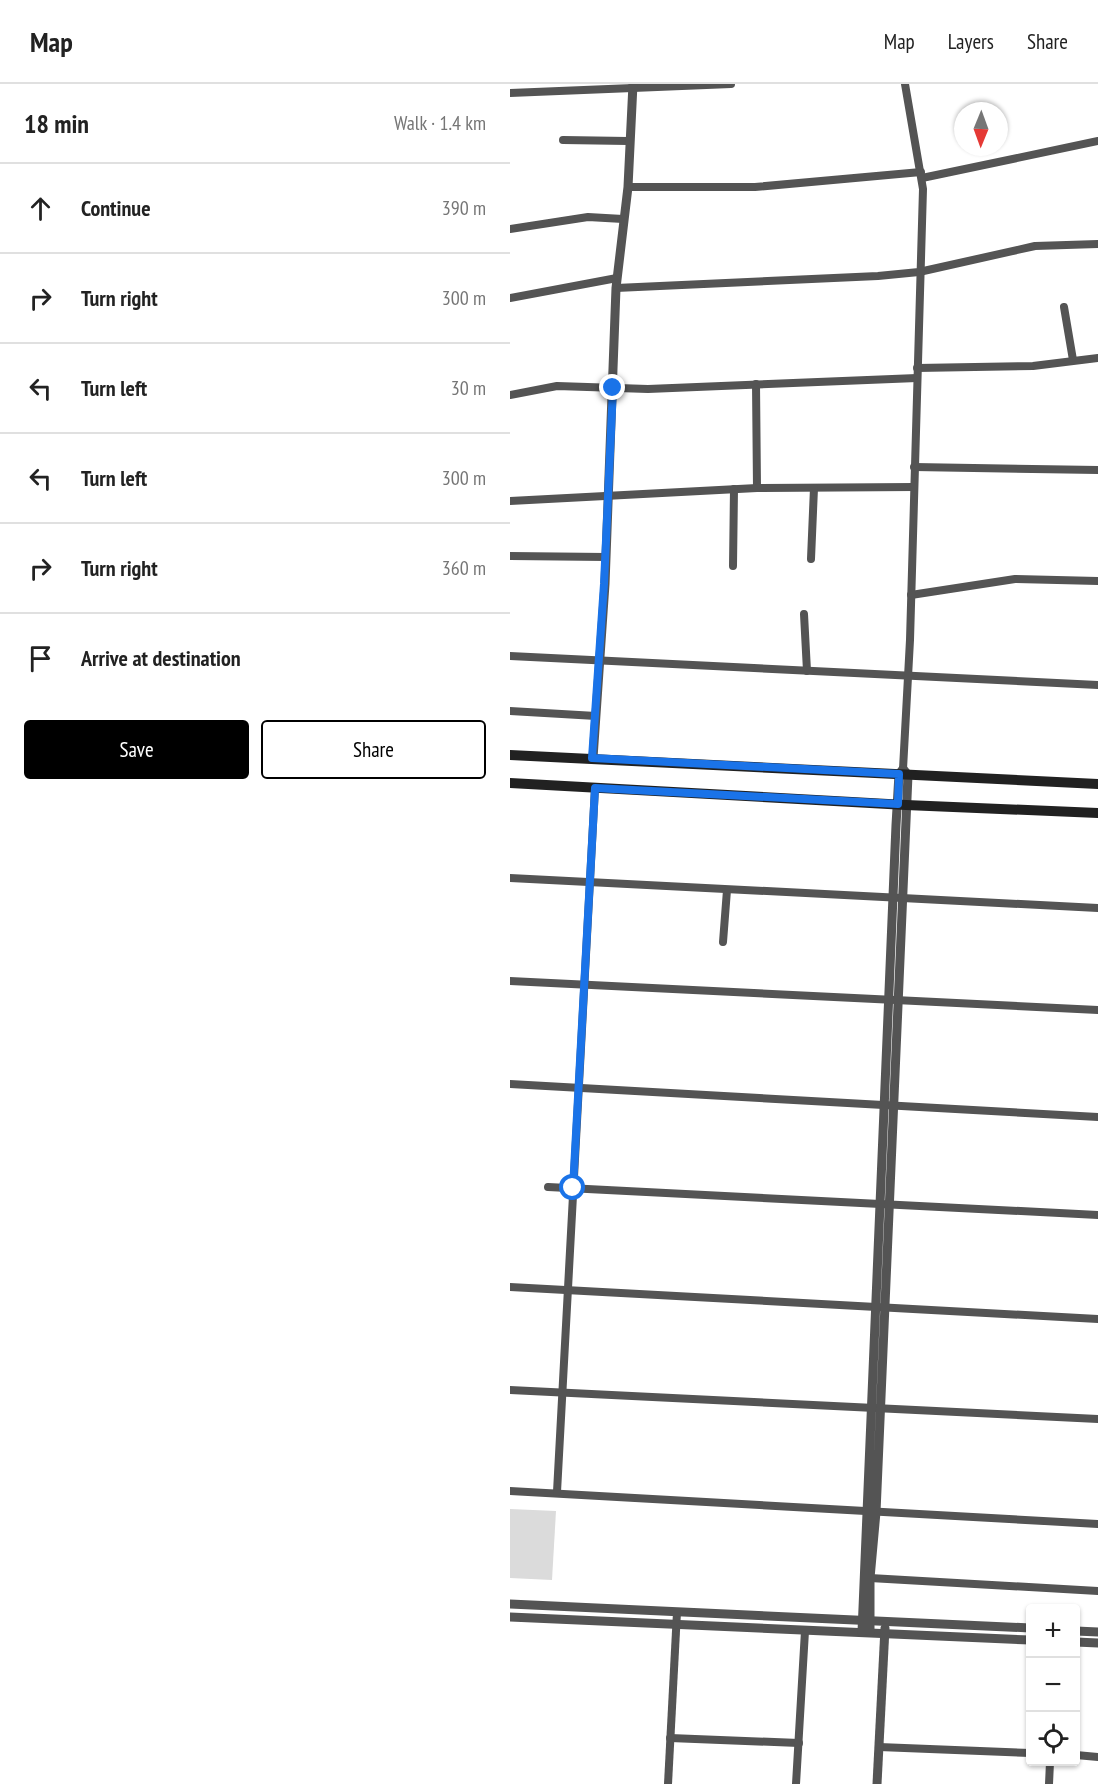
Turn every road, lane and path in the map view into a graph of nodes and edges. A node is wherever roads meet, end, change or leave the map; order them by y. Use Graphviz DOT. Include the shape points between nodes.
graph roads {
  1 [pos="731,84"];
  2 [pos="905,84"];
  3 [pos="633,87"];
  4 [pos="510,93"];
  5 [pos="563,140"];
  6 [pos="628,141"];
  7 [pos="1098,141"];
  8 [pos="921,175"];
  9 [pos="627,187"];
  10 [pos="623,219"];
  11 [pos="510,229"];
  12 [pos="1098,244"];
  13 [pos="919,272"];
  14 [pos="616,283"];
  15 [pos="510,298"];
  16 [pos="1064,307"];
  17 [pos="1098,358"];
  18 [pos="1073,360"];
  19 [pos="917,368"];
  20 [pos="917,378"];
  21 [pos="756,384"];
  22 [pos="613,388"];
  23 [pos="510,395"];
  24 [pos="914,466"];
  25 [pos="1098,470"];
  26 [pos="914,487"];
  27 [pos="814,488"];
  28 [pos="734,489"];
  29 [pos="757,489"];
  30 [pos="608,495"];
  31 [pos="510,501"];
  32 [pos="510,556"];
  33 [pos="606,557"];
  34 [pos="811,559"];
  35 [pos="733,566"];
  36 [pos="1098,581"];
  37 [pos="911,595"];
  38 [pos="804,614"];
  39 [pos="510,656"];
  40 [pos="600,660"];
  41 [pos="807,671"];
  42 [pos="908,676"];
  43 [pos="1098,685"];
  44 [pos="510,711"];
  45 [pos="596,716"];
  46 [pos="510,755"];
  47 [pos="592,758"];
  48 [pos="903,773"];
  49 [pos="510,783"];
  50 [pos="1098,784"];
  51 [pos="595,788"];
  52 [pos="902,805"];
  53 [pos="1098,813"];
  54 [pos="510,878"];
  55 [pos="590,882"];
  56 [pos="727,890"];
  57 [pos="899,899"];
  58 [pos="1098,908"];
  59 [pos="723,942"];
  60 [pos="510,981"];
  61 [pos="584,985"];
  62 [pos="895,1001"];
  63 [pos="1098,1011"];
  64 [pos="510,1084"];
  65 [pos="579,1088"];
  66 [pos="890,1104"];
  67 [pos="1098,1117"];
  68 [pos="548,1187"];
  69 [pos="573,1188"];
  70 [pos="885,1204"];
  71 [pos="1098,1215"];
  72 [pos="510,1287"];
  73 [pos="568,1290"];
  74 [pos="880,1307"];
  75 [pos="1098,1318"];
  76 [pos="510,1390"];
  77 [pos="561,1393"];
  78 [pos="875,1408"];
  79 [pos="1098,1419"];
  80 [pos="510,1491"];
  81 [pos="557,1492"];
  82 [pos="871,1512"];
  83 [pos="1098,1524"];
  84 [pos="870,1578"];
  85 [pos="1098,1591"];
  86 [pos="510,1604"];
  87 [pos="677,1612"];
  88 [pos="510,1617"];
  89 [pos="866,1620"];
  90 [pos="885,1622"];
  91 [pos="675,1626"];
  92 [pos="1026,1628"];
  93 [pos="805,1631"];
  94 [pos="1080,1631"];
  95 [pos="866,1632"];
  96 [pos="1098,1632"];
  97 [pos="884,1633"];
  98 [pos="1026,1640"];
  99 [pos="1080,1642"];
  100 [pos="1098,1643"];
  101 [pos="670,1738"];
  102 [pos="799,1743"];
  103 [pos="879,1747"];
  104 [pos="1026,1753"];
  105 [pos="1080,1755"];
  106 [pos="1098,1756"];
  107 [pos="1050,1766"];
  108 [pos="668,1784"];
  109 [pos="796,1784"];
  110 [pos="877,1784"];
  111 [pos="1049,1784"];
  1 -- 3 [label="street"];
  2 -- 8 [label="street"];
  3 -- 4 [label="street"];
  3 -- 6 [label="street"];
  5 -- 6 [label="street"];
  6 -- 9 [label="street"];
  7 -- 8 [label="street"];
  8 -- 9 [label="street" via="755,187"];
  8 -- 13 [label="street"];
  9 -- 10 [label="street"];
  10 -- 11 [label="street" via="588,217"];
  10 -- 14 [label="street"];
  12 -- 13 [label="street" via="1035,246"];
  13 -- 14 [label="street"];
  13 -- 19 [label="street"];
  14 -- 15 [label="street"];
  14 -- 22 [label="street"];
  16 -- 18 [label="street"];
  17 -- 18 [label="street"];
  18 -- 19 [label="street" via="1033,366"];
  19 -- 20 [label="street"];
  20 -- 21 [label="street"];
  20 -- 24 [label="street"];
  21 -- 22 [label="street"];
  21 -- 29 [label="street"];
  22 -- 23 [label="street" via="557,386"];
  22 -- 30 [label="street"];
  24 -- 25 [label="street"];
  24 -- 26 [label="street"];
  26 -- 27 [label="street"];
  26 -- 37 [label="street"];
  27 -- 29 [label="street"];
  27 -- 34 [label="street"];
  28 -- 29 [label="street"];
  28 -- 30 [label="street"];
  28 -- 35 [label="street"];
  30 -- 31 [label="street"];
  30 -- 33 [label="street"];
  32 -- 33 [label="street"];
  33 -- 40 [label="street"];
  36 -- 37 [label="street" via="1015,579"];
  37 -- 42 [label="street"];
  38 -- 41 [label="street"];
  39 -- 40 [label="street"];
  40 -- 41 [label="street"];
  40 -- 45 [label="street"];
  41 -- 42 [label="street"];
  42 -- 43 [label="street"];
  42 -- 48 [label="street"];
  44 -- 45 [label="street"];
  45 -- 47 [label="street"];
  46 -- 47 [label="main road"];
  47 -- 48 [label="main road"];
  48 -- 50 [label="main road"];
  48 -- 52 [label="street"];
  49 -- 51 [label="main road"];
  51 -- 52 [label="main road"];
  51 -- 55 [label="street"];
  52 -- 53 [label="main road"];
  52 -- 57 [label="street"];
  54 -- 55 [label="street"];
  55 -- 56 [label="street"];
  55 -- 61 [label="street"];
  56 -- 57 [label="street"];
  56 -- 59 [label="street"];
  57 -- 58 [label="street"];
  57 -- 62 [label="street"];
  60 -- 61 [label="street"];
  61 -- 62 [label="street"];
  61 -- 65 [label="street"];
  62 -- 63 [label="street"];
  62 -- 66 [label="street"];
  64 -- 65 [label="street"];
  65 -- 66 [label="street"];
  65 -- 69 [label="street"];
  66 -- 67 [label="street"];
  66 -- 70 [label="street"];
  68 -- 69 [label="street"];
  69 -- 70 [label="street"];
  69 -- 73 [label="street"];
  70 -- 71 [label="street"];
  70 -- 74 [label="street"];
  72 -- 73 [label="street"];
  73 -- 74 [label="street"];
  73 -- 77 [label="street"];
  74 -- 75 [label="street"];
  74 -- 78 [label="street"];
  76 -- 77 [label="street"];
  77 -- 78 [label="street"];
  77 -- 81 [label="street"];
  78 -- 79 [label="street"];
  78 -- 82 [label="street"];
  80 -- 81 [label="street"];
  81 -- 82 [label="street"];
  82 -- 83 [label="street"];
  82 -- 84 [label="street"];
  82 -- 89 [label="street"];
  84 -- 85 [label="street"];
  84 -- 89 [label="street"];
  86 -- 87 [label="street"];
  87 -- 89 [label="street"];
  87 -- 91 [label="street"];
  88 -- 91 [label="street"];
  89 -- 90 [label="street"];
  89 -- 95 [label="street"];
  90 -- 92 [label="street"];
  90 -- 97 [label="street"];
  91 -- 93 [label="street"];
  91 -- 101 [label="street"];
  93 -- 95 [label="street"];
  93 -- 102 [label="street"];
  94 -- 96 [label="street"];
  95 -- 97 [label="street"];
  97 -- 98 [label="street"];
  97 -- 103 [label="street"];
  99 -- 100 [label="street"];
  101 -- 102 [label="street"];
  101 -- 108 [label="street"];
  102 -- 109 [label="street"];
  103 -- 104 [label="street"];
  103 -- 110 [label="street"];
  105 -- 106 [label="street"];
  107 -- 111 [label="street"];
}
